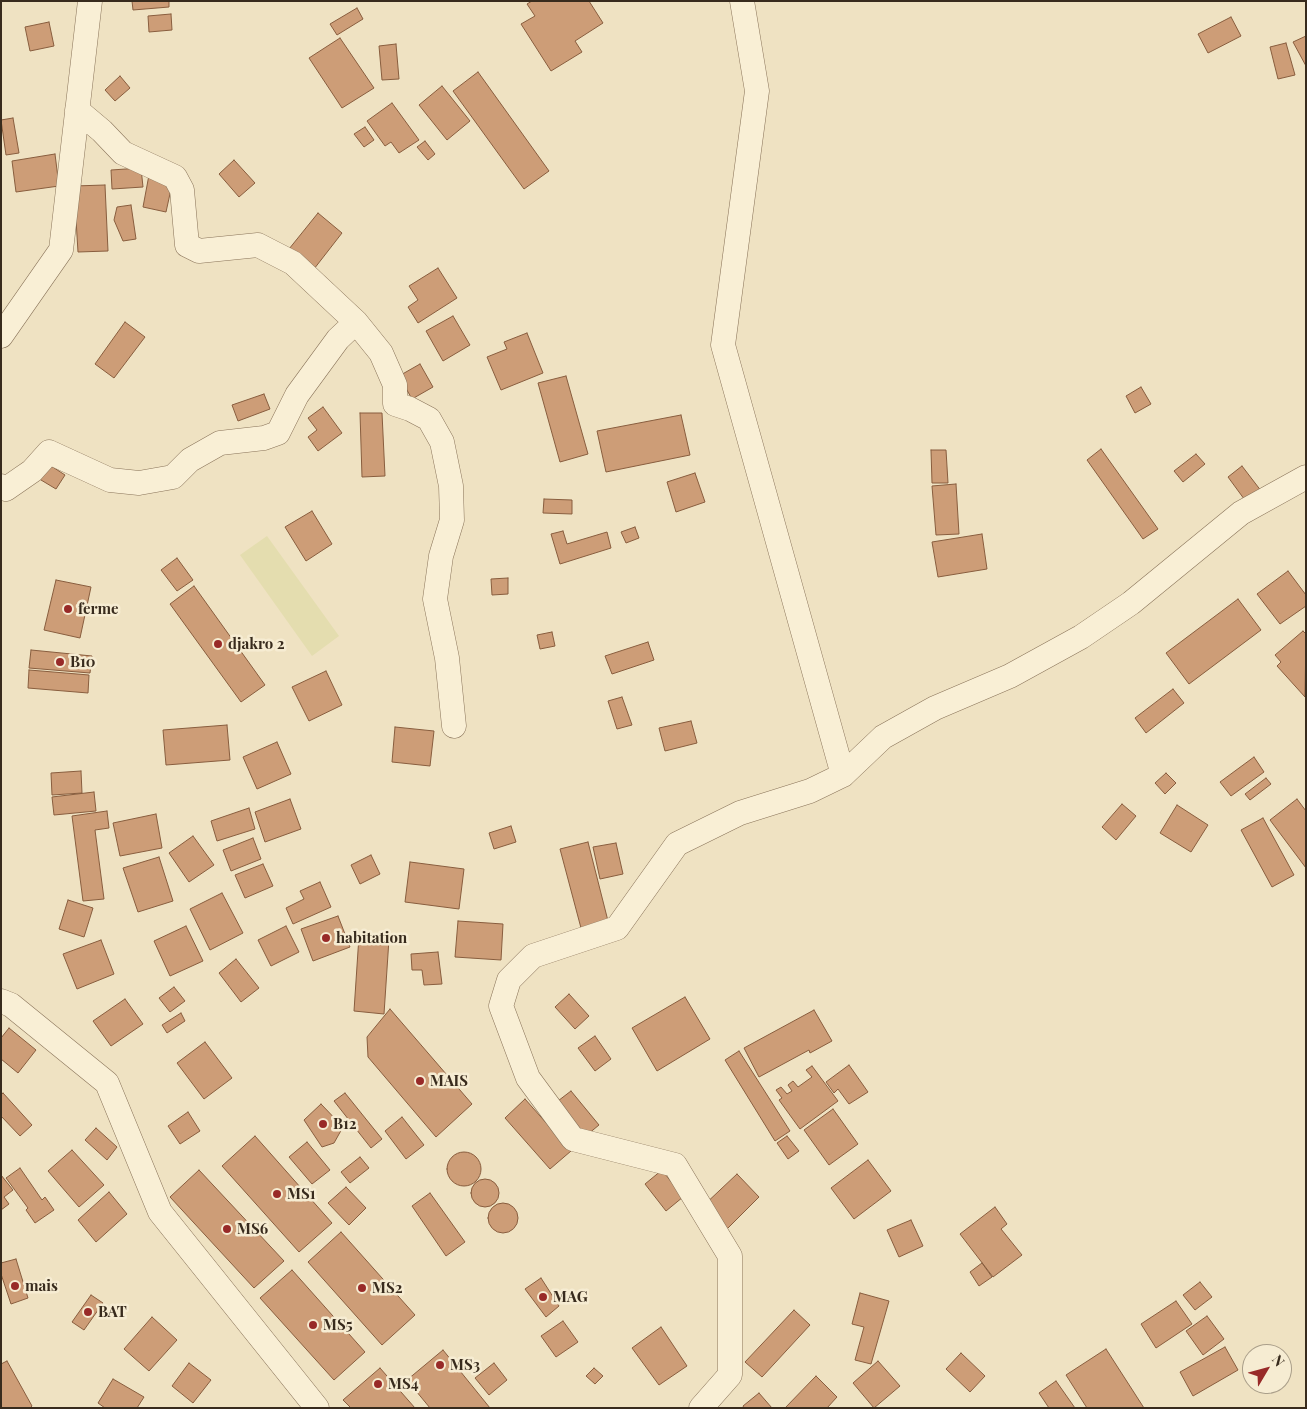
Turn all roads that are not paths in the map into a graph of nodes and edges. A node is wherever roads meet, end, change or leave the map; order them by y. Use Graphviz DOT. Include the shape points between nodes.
graph roads {
  1 [pos="90,1"];
  2 [pos="742,1"];
  3 [pos="78,110"];
  4 [pos="356,322"];
  5 [pos="1,336"];
  6 [pos="1306,477"];
  7 [pos="1,486"];
  8 [pos="454,726"];
  9 [pos="843,775"];
  10 [pos="1,1001"];
  11 [pos="317,1408"];
  12 [pos="701,1408"];
  1 -- 3 [label="street"];
  2 -- 9 [label="street" via="757,91 723,345"];
  3 -- 4 [label="street" via="122,154 176,177 182,190 187,245 199,251 258,245 293,263"];
  3 -- 5 [label="street" via="61,250"];
  4 -- 7 [label="street" via="338,339 297,395 278,433 264,438 220,443 190,460 173,477 139,483 110,480 48,452 32,471 6,489"];
  4 -- 8 [label="street" via="382,353 395,385 395,404 429,419 446,454 452,520 441,556 435,599 447,658"];
  6 -- 9 [label="street" via="1241,513 1132,604 1081,637 1010,676 935,708 882,737"];
  9 -- 12 [label="street" via="810,791 740,813 677,844 617,928 533,956 509,980 501,1006 528,1078 573,1139 675,1165 730,1256 730,1375"];
  10 -- 11 [label="street" via="11,1005 107,1084 160,1212"];
}
